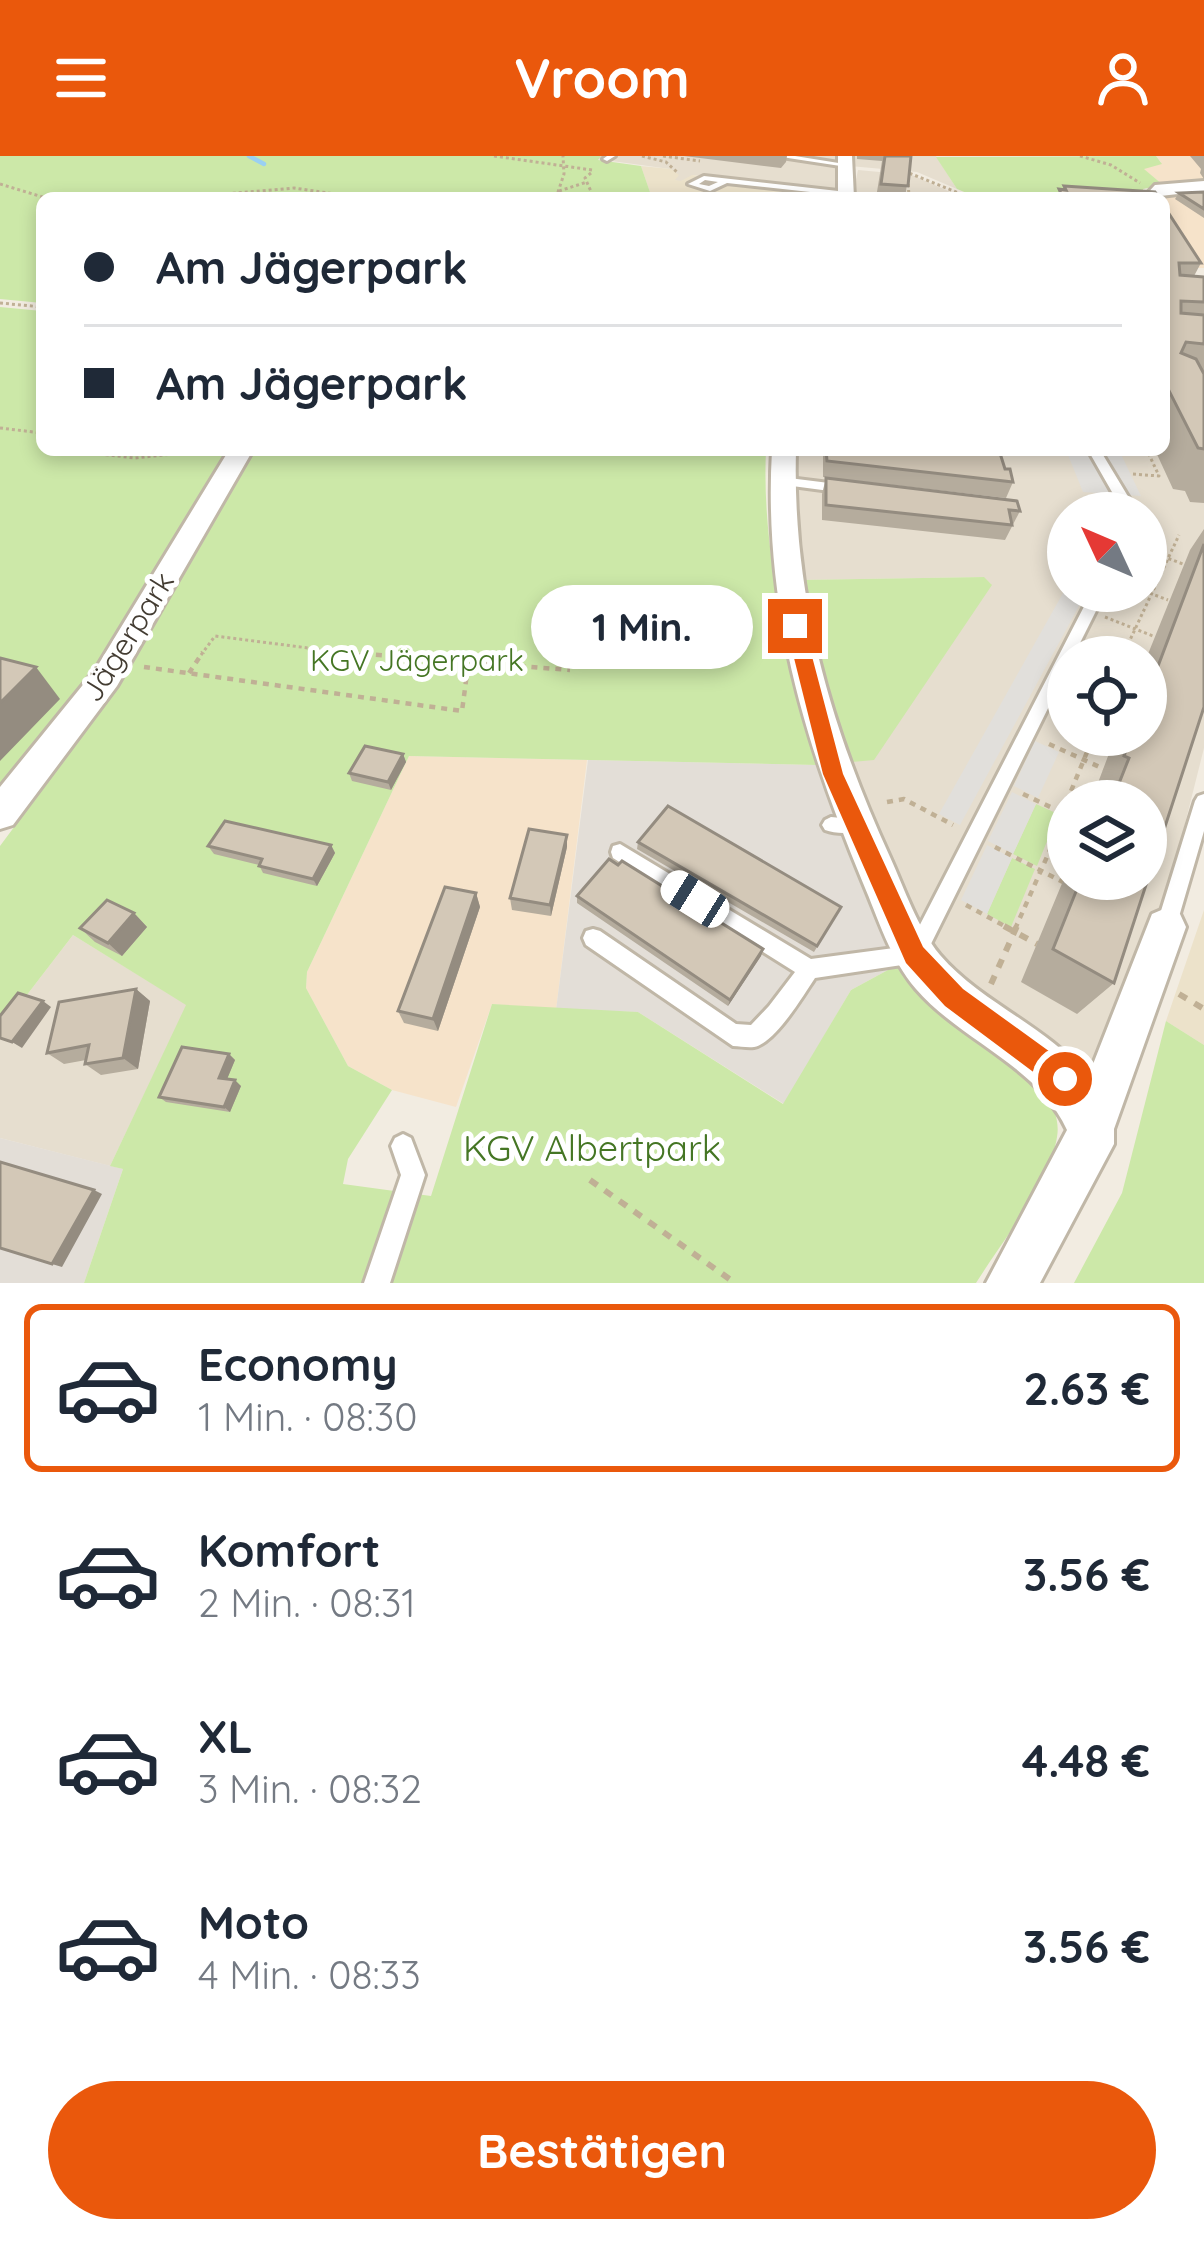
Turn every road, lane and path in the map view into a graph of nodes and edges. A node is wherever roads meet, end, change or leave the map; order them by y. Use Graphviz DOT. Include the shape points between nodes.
graph roads {
  1 [pos="494,156"];
  2 [pos="563,156"];
  3 [pos="642,156"];
  4 [pos="779,156"];
  5 [pos="1080,156"];
  6 [pos="847,164"];
  7 [pos="564,167"];
  8 [pos="903,171"];
  9 [pos="677,180"];
  10 [pos="725,181"];
  11 [pos="586,182"];
  12 [pos="0,184"];
  13 [pos="1204,186"];
  14 [pos="559,191"];
  15 [pos="247,192"];
  16 [pos="341,192"];
  17 [pos="591,192"];
  18 [pos="814,192"];
  19 [pos="909,192"];
  20 [pos="956,192"];
  21 [pos="1154,192"];
  22 [pos="1163,192"];
  23 [pos="36,195"];
  24 [pos="0,303"];
  25 [pos="36,306"];
  26 [pos="0,428"];
  27 [pos="36,433"];
  28 [pos="238,456"];
  29 [pos="1097,456"];
  30 [pos="1150,456"];
  31 [pos="782,466"];
  32 [pos="1133,474"];
  33 [pos="869,492"];
  34 [pos="1118,492"];
  35 [pos="1179,535"];
  36 [pos="1168,558"];
  37 [pos="1183,564"];
  38 [pos="1088,612"];
  39 [pos="1092,612"];
  40 [pos="1141,612"];
  41 [pos="1135,629"];
  42 [pos="1132,636"];
  43 [pos="1153,636"];
  44 [pos="115,663"];
  45 [pos="468,666"];
  46 [pos="570,670"];
  47 [pos="189,674"];
  48 [pos="1027,734"];
  49 [pos="1085,756"];
  50 [pos="1084,759"];
  51 [pos="1104,769"];
  52 [pos="1077,780"];
  53 [pos="1001,784"];
  54 [pos="1204,801"];
  55 [pos="887,802"];
  56 [pos="1047,806"];
  57 [pos="0,814"];
  58 [pos="975,837"];
  59 [pos="620,853"];
  60 [pos="1047,857"];
  61 [pos="1041,871"];
  62 [pos="1047,874"];
  63 [pos="982,914"];
  64 [pos="1166,927"];
  65 [pos="1014,932"];
  66 [pos="592,938"];
  67 [pos="1037,944"];
  68 [pos="915,955"];
  69 [pos="809,969"];
  70 [pos="994,975"];
  71 [pos="1091,1129"];
  72 [pos="403,1146"];
  73 [pos="590,1180"];
  74 [pos="377,1283"];
  75 [pos="735,1283"];
  76 [pos="1012,1283"];
  1 -- 7 [label="path"];
  2 -- 7 [label="path"];
  3 -- 9 [label="path" via="672,166"];
  4 -- 6 [label="lane"];
  5 -- 21 [label="path"];
  6 -- 19 [label="path" via="910,178"];
  7 -- 11 [label="path" via="594,171"];
  7 -- 14 [label="path"];
  8 -- 20 [label="path"];
  10 -- 18 [label="lane"];
  11 -- 14 [label="path"];
  11 -- 17 [label="path"];
  12 -- 23 [label="path"];
  13 -- 22 [label="street"];
  15 -- 16 [label="path"];
  24 -- 25 [label="path"];
  26 -- 27 [label="path"];
  28 -- 44 [label="street, Jägerpark"];
  29 -- 34 [label="lane"];
  30 -- 32 [label="path" via="1159,476"];
  31 -- 33 [label="lane"];
  31 -- 68 [label="street" via="788,587 844,825"];
  35 -- 36 [label="path"];
  36 -- 37 [label="path"];
  38 -- 48 [label="lane"];
  39 -- 41 [label="path"];
  40 -- 41 [label="path"];
  41 -- 42 [label="path"];
  41 -- 43 [label="path"];
  44 -- 47 [label="path"];
  44 -- 57 [label="street, Jägerpark"];
  45 -- 46 [label="path"];
  45 -- 47 [label="path" via="215,636"];
  45 -- 47 [label="path" via="461,711"];
  48 -- 50 [label="path"];
  48 -- 53 [label="lane"];
  49 -- 50 [label="path"];
  50 -- 51 [label="path"];
  50 -- 52 [label="path"];
  53 -- 56 [label="path"];
  53 -- 58 [label="lane"];
  54 -- 64 [label="lane"];
  55 -- 58 [label="path" via="904,800"];
  58 -- 61 [label="path"];
  58 -- 68 [label="lane"];
  59 -- 69 [label="lane"];
  60 -- 61 [label="path"];
  61 -- 62 [label="path"];
  61 -- 65 [label="path"];
  63 -- 65 [label="path"];
  64 -- 71 [label="street"];
  65 -- 67 [label="path"];
  65 -- 70 [label="path"];
  66 -- 69 [label="lane" via="733,1035 754,1036"];
  68 -- 69 [label="lane"];
  68 -- 71 [label="street" via="954,997 1065,1079"];
  71 -- 76 [label="street"];
  72 -- 74 [label="lane" via="413,1174"];
  73 -- 75 [label="path"];
}
